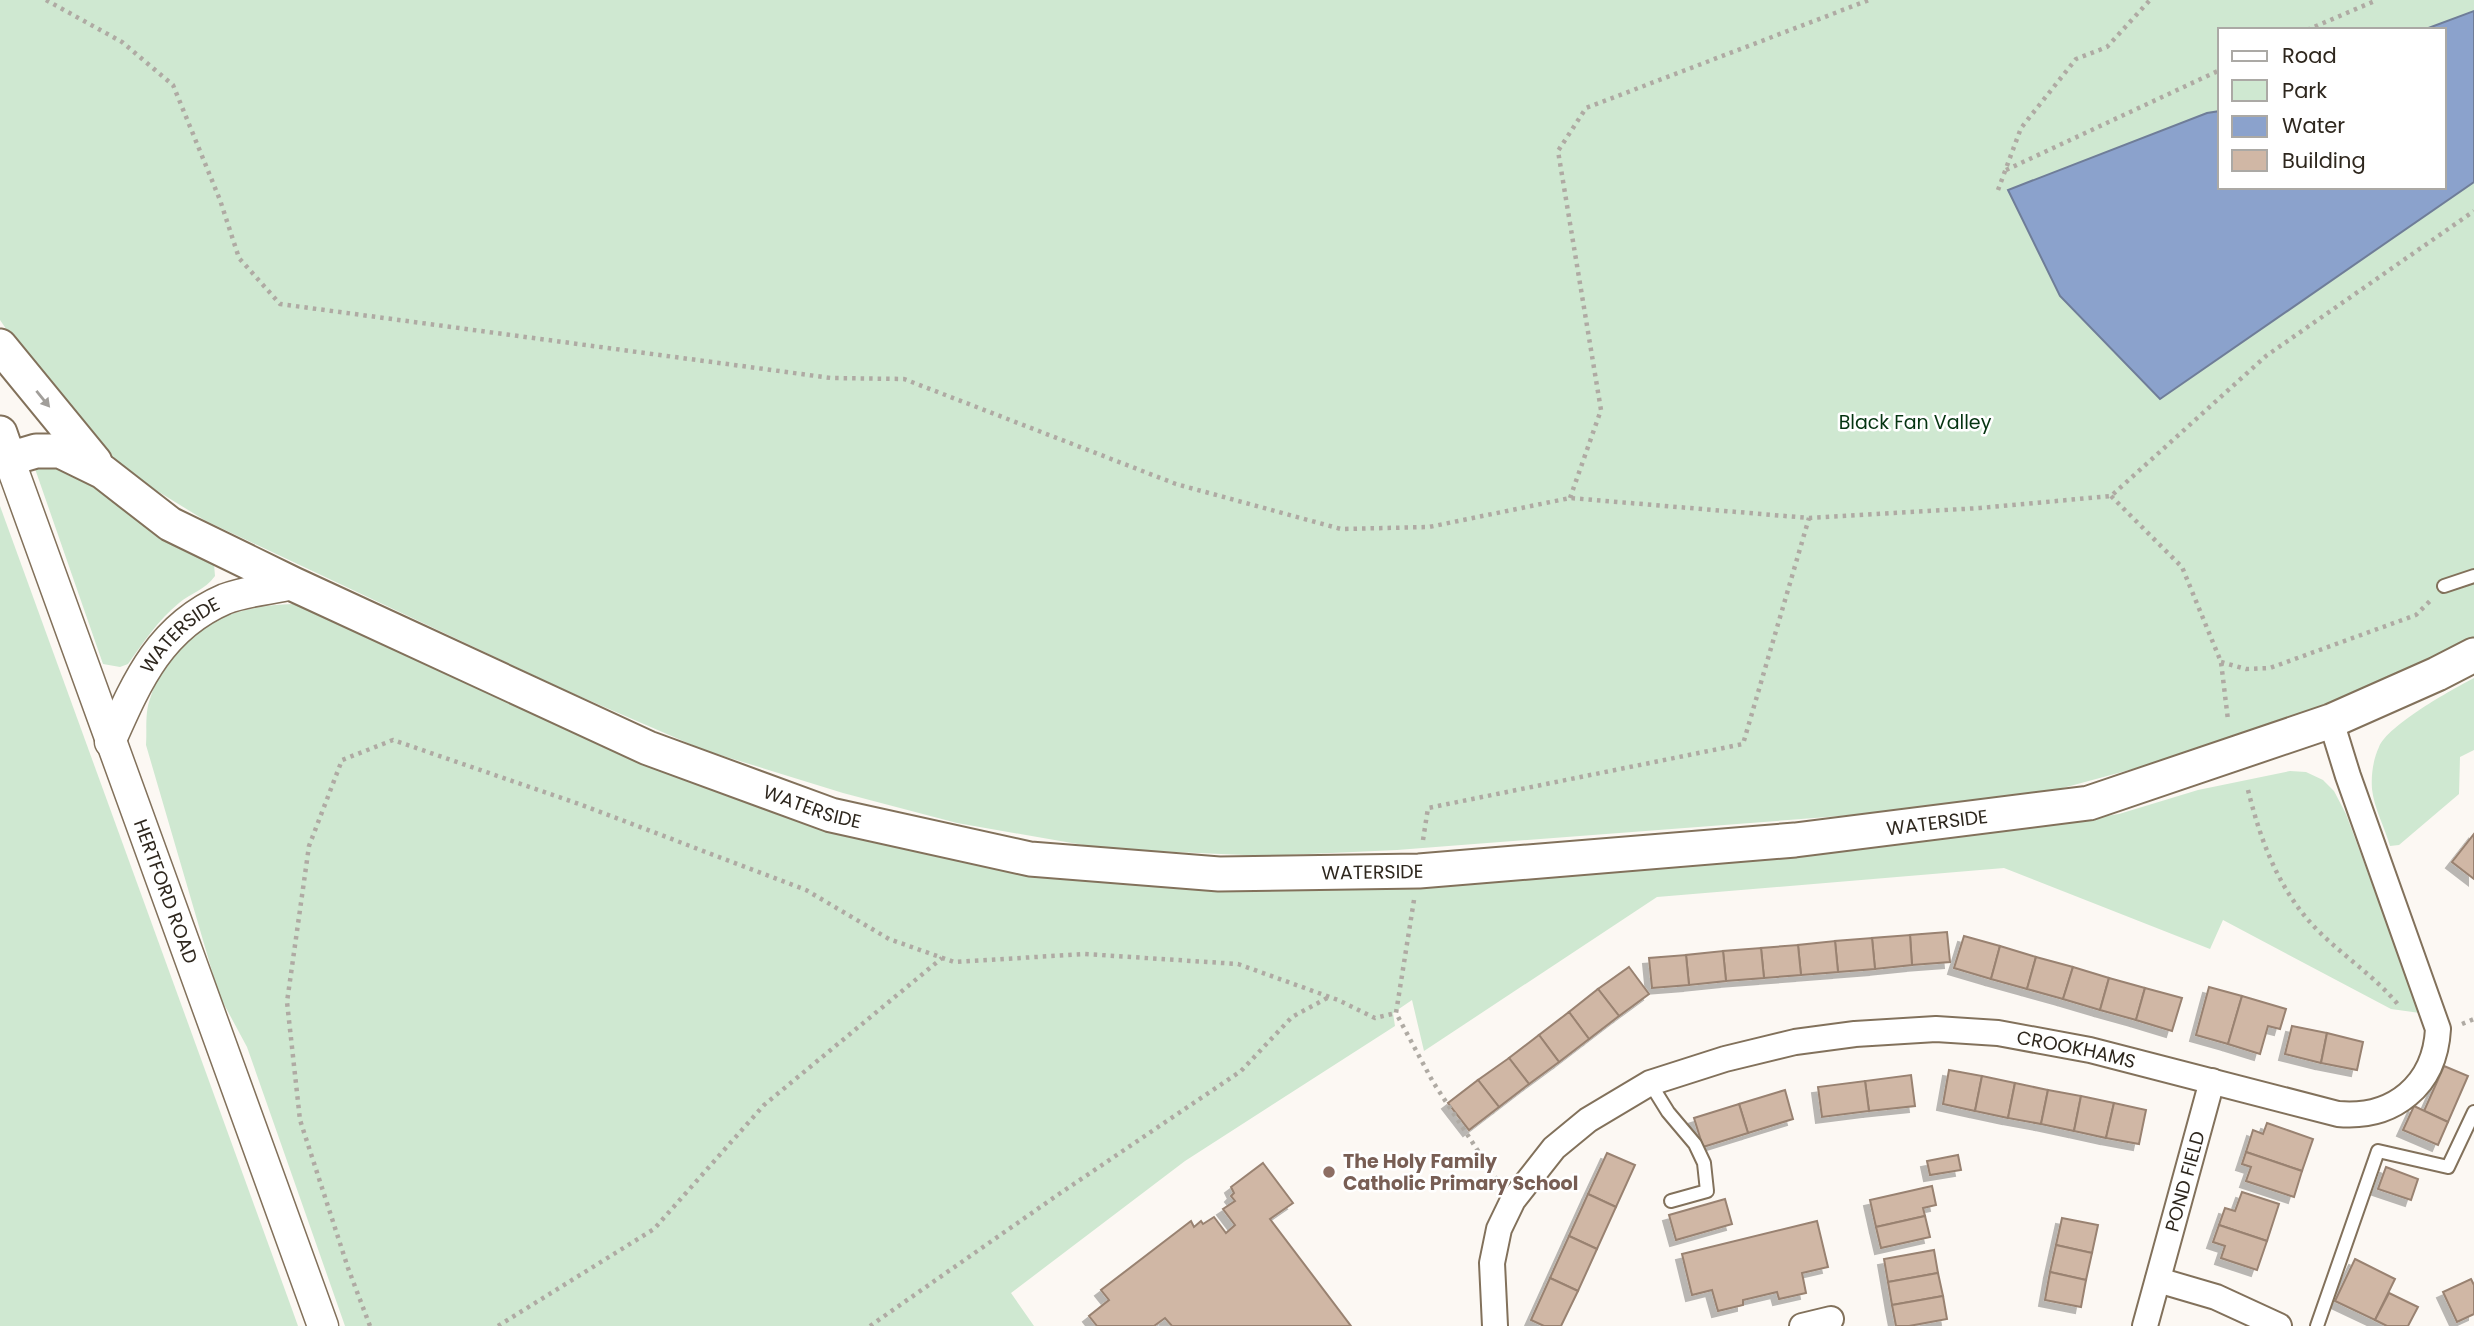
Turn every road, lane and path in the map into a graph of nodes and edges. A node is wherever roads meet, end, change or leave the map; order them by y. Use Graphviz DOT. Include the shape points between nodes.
graph roads {
  1 [pos="46,0"];
  2 [pos="1868,0"];
  3 [pos="2150,0"];
  4 [pos="2377,0"];
  5 [pos="2312,28"];
  6 [pos="2218,71"];
  7 [pos="2005,170"];
  8 [pos="1997,190"];
  9 [pos="2474,211"];
  10 [pos="0,346"];
  11 [pos="5,446"];
  12 [pos="103,472"];
  13 [pos="2111,496"];
  14 [pos="1570,498"];
  15 [pos="1808,518"];
  16 [pos="2474,576"];
  17 [pos="293,584"];
  18 [pos="2444,586"];
  19 [pos="2474,655"];
  20 [pos="2221,663"];
  21 [pos="2228,720"];
  22 [pos="2331,721"];
  23 [pos="110,742"];
  24 [pos="2248,790"];
  25 [pos="1428,808"];
  26 [pos="1419,871"];
  27 [pos="943,958"];
  28 [pos="1329,996"];
  29 [pos="2403,1011"];
  30 [pos="1396,1013"];
  31 [pos="2212,1081"];
  32 [pos="1650,1083"];
  33 [pos="2474,1112"];
  34 [pos="1513,1200"];
  35 [pos="1671,1201"];
  36 [pos="2158,1280"];
  37 [pos="1830,1319"];
  38 [pos="323,1326"];
  39 [pos="370,1326"];
  40 [pos="498,1326"];
  41 [pos="870,1326"];
  42 [pos="1495,1326"];
  43 [pos="1802,1326"];
  44 [pos="2145,1326"];
  45 [pos="2279,1326"];
  46 [pos="2317,1326"];
  1 -- 14 [label="path" via="122,42 173,85 239,258 280,304 831,378 904,379 1176,484 1341,529 1429,527"];
  2 -- 14 [label="path" via="1586,108 1558,151 1601,410"];
  3 -- 7 [label="path" via="2107,47 2076,59 2021,128"];
  4 -- 5 [label="path"];
  6 -- 7 [label="path"];
  7 -- 8 [label="path"];
  9 -- 13 [label="path" via="2266,356"];
  10 -- 12 [label="main road, WATERSIDE, one-way"];
  11 -- 12 [label="main road, WATERSIDE" via="60,450"];
  11 -- 23 [label="street, HERTFORD ROAD"];
  12 -- 17 [label="main road, WATERSIDE" via="170,524"];
  13 -- 15 [label="path"];
  13 -- 20 [label="path" via="2182,567"];
  14 -- 15 [label="path"];
  15 -- 25 [label="path" via="1743,744"];
  16 -- 18 [label="lane"];
  17 -- 23 [label="street, WATERSIDE" via="227,598 186,620 156,651"];
  17 -- 26 [label="main road, WATERSIDE" via="648,748 831,815 1030,859 1220,874"];
  18 -- 20 [label="path" via="2416,615 2270,668"];
  19 -- 22 [label="main road, WATERSIDE"];
  20 -- 21 [label="path"];
  22 -- 26 [label="main road, WATERSIDE" via="2089,803 1795,840"];
  22 -- 31 [label="street, CROOKHAMS" via="2438,1029 2432,1062 2411,1092 2393,1104 2358,1116"];
  23 -- 38 [label="street, HERTFORD ROAD"];
  24 -- 29 [label="path" via="2259,834 2281,883 2310,922"];
  26 -- 30 [label="path"];
  27 -- 28 [label="path" via="954,962 1085,954 1238,964"];
  27 -- 39 [label="path" via="889,939 806,890 393,740 342,760 309,846 287,1002 300,1120"];
  27 -- 40 [label="path" via="764,1105 654,1229"];
  28 -- 30 [label="path" via="1375,1018"];
  28 -- 41 [label="path" via="1292,1017 1241,1071"];
  30 -- 34 [label="path" via="1433,1082"];
  31 -- 32 [label="street, CROOKHAMS" via="2064,1045 1998,1033 1936,1029 1795,1042"];
  31 -- 36 [label="street, POND FIELD"];
  32 -- 34 [label="street, CROOKHAMS" via="1588,1120 1554,1148"];
  32 -- 35 [label="lane" via="1704,1163 1707,1191"];
  33 -- 46 [label="lane" via="2448,1167 2378,1151"];
  34 -- 42 [label="street, CROOKHAMS" via="1499,1229 1492,1263"];
  36 -- 44 [label="street, POND FIELD"];
  36 -- 45 [label="street" via="2216,1297"];
  37 -- 43 [label="street"];
}
